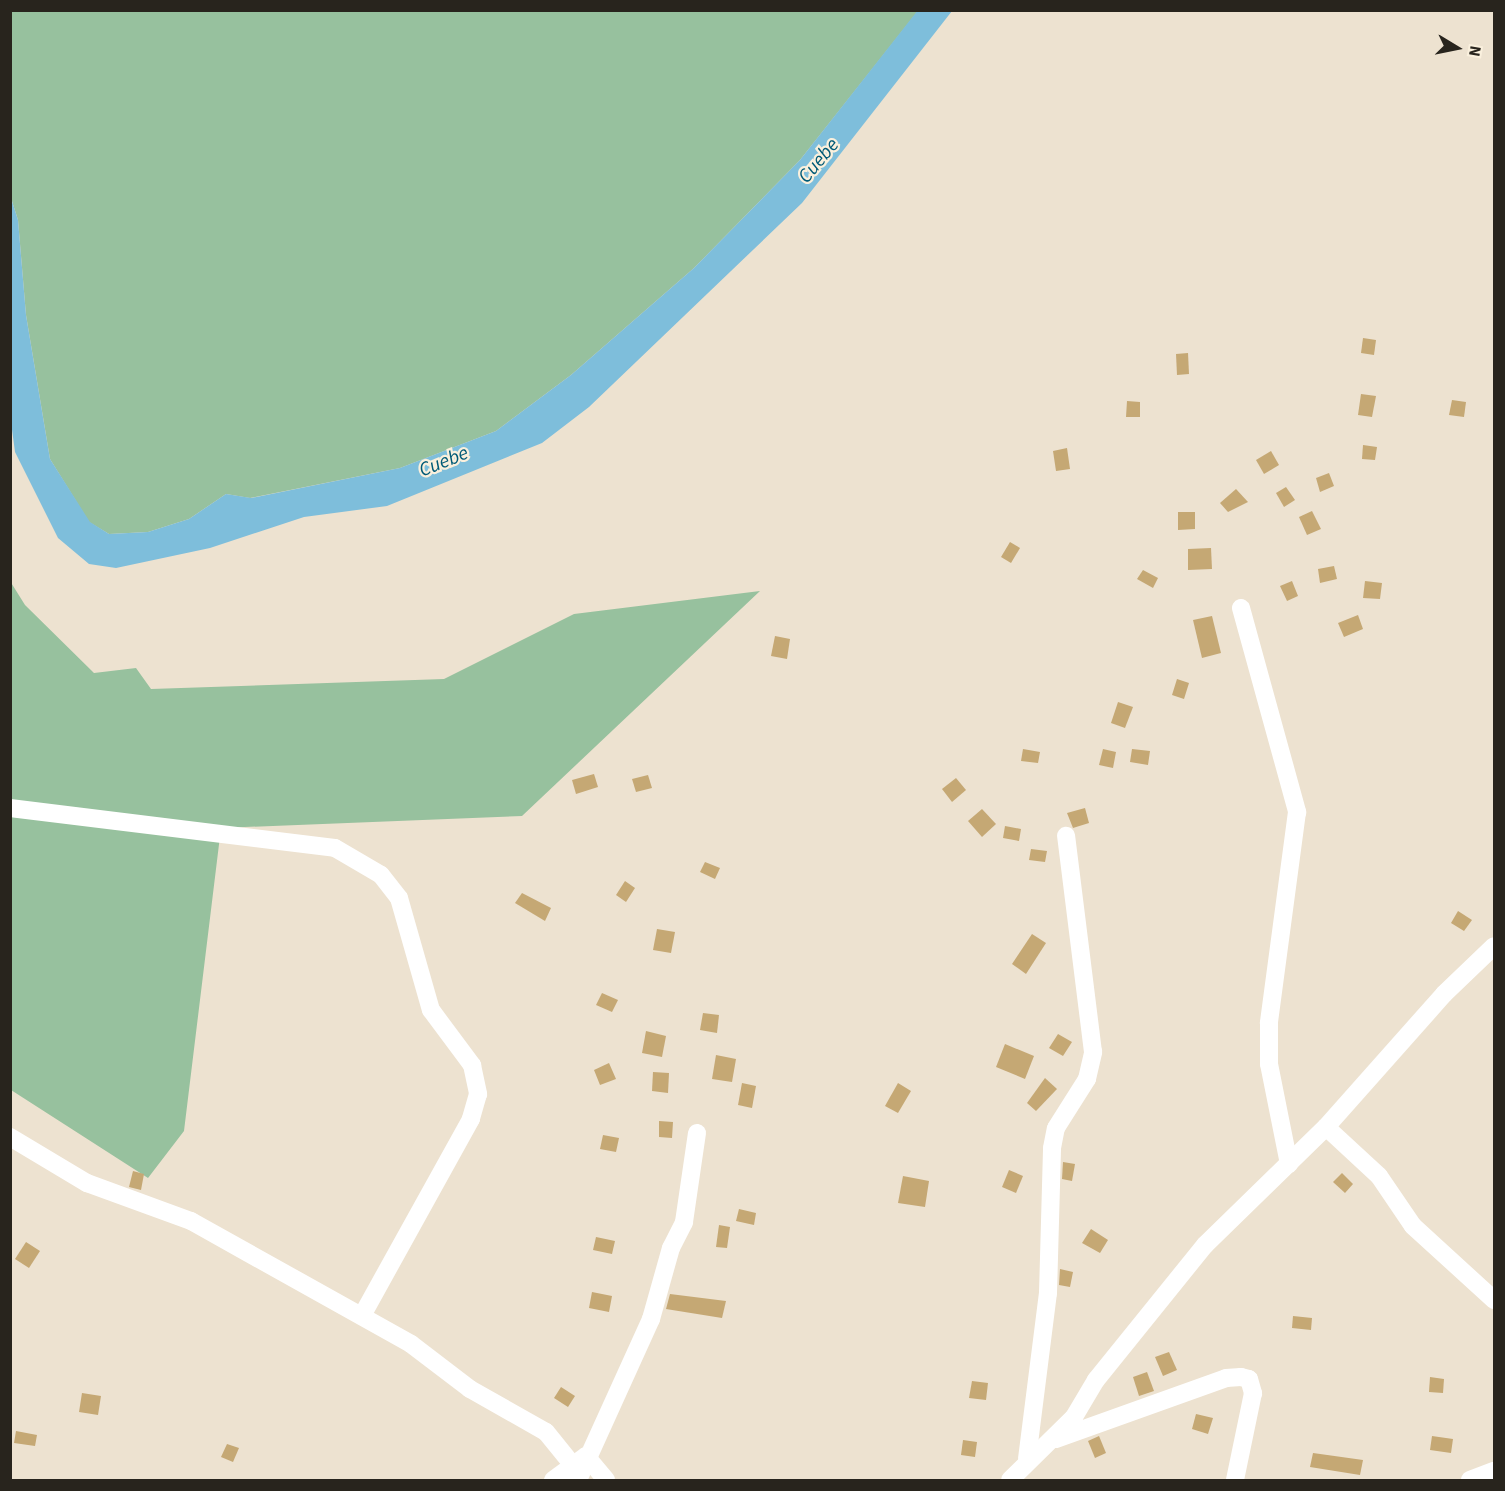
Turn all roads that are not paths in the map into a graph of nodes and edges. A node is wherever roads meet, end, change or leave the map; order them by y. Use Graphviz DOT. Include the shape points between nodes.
graph roads {
  1 [pos="1240,608"];
  2 [pos="10,808"];
  3 [pos="1066,836"];
  4 [pos="1494,946"];
  5 [pos="1326,1127"];
  6 [pos="697,1133"];
  7 [pos="10,1137"];
  8 [pos="1288,1164"];
  9 [pos="1494,1300"];
  10 [pos="362,1316"];
  11 [pos="1056,1438"];
  12 [pos="578,1459"];
  13 [pos="1027,1459"];
  14 [pos="1494,1471"];
  15 [pos="553,1480"];
  16 [pos="578,1480"];
  17 [pos="606,1480"];
  18 [pos="1010,1480"];
  19 [pos="1235,1480"];
  20 [pos="1470,1480"];
  1 -- 8 [label="street" via="1297,812 1269,1023 1269,1064"];
  2 -- 10 [label="street" via="335,848 381,876 399,898 431,1010 472,1065 478,1094 471,1119"];
  3 -- 13 [label="street" via="1093,1052 1087,1079 1056,1128 1052,1148 1048,1293"];
  4 -- 5 [label="street" via="1437,1002"];
  5 -- 8 [label="street"];
  5 -- 9 [label="street" via="1379,1176 1413,1226"];
  6 -- 12 [label="street" via="684,1222 671,1248 651,1318"];
  7 -- 10 [label="street" via="87,1183 191,1221"];
  8 -- 11 [label="street" via="1205,1245"];
  10 -- 12 [label="street" via="411,1344 470,1389 546,1432"];
  11 -- 13 [label="street"];
  11 -- 19 [label="street" via="1226,1378 1241,1377 1249,1379 1253,1393"];
  12 -- 15 [label="street"];
  12 -- 16 [label="street"];
  12 -- 17 [label="street"];
  13 -- 18 [label="street"];
  14 -- 20 [label="street"];
}
